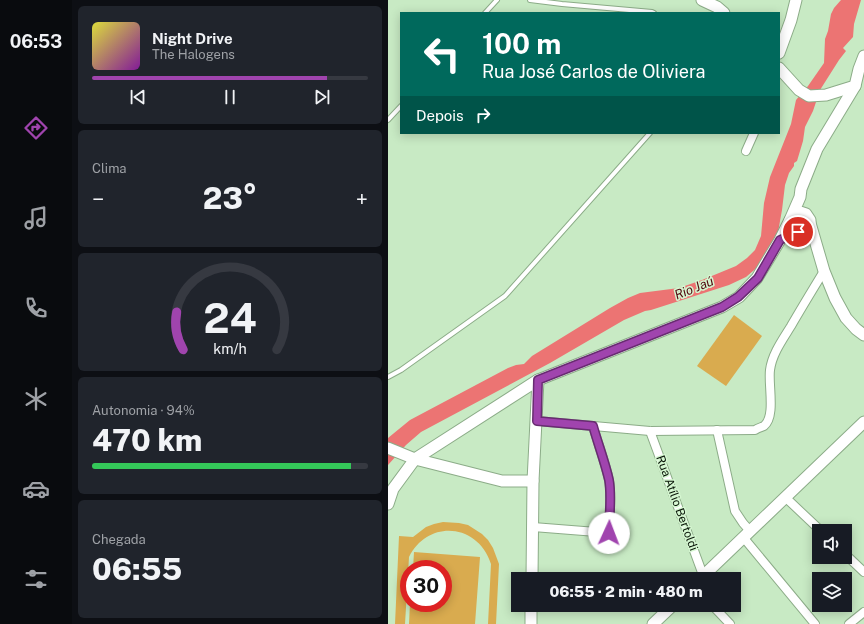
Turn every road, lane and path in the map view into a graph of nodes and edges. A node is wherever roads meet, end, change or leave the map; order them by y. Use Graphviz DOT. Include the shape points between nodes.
graph roads {
  1 [pos="497,0"];
  2 [pos="530,0"];
  3 [pos="702,0"];
  4 [pos="796,0"];
  5 [pos="486,12"];
  6 [pos="652,12"];
  7 [pos="723,12"];
  8 [pos="780,50"];
  9 [pos="864,56"];
  10 [pos="861,67"];
  11 [pos="780,69"];
  12 [pos="855,86"];
  13 [pos="835,92"];
  14 [pos="400,107"];
  15 [pos="837,118"];
  16 [pos="388,120"];
  17 [pos="649,134"];
  18 [pos="754,134"];
  19 [pos="746,151"];
  20 [pos="800,193"];
  21 [pos="791,218"];
  22 [pos="809,219"];
  23 [pos="800,233"];
  24 [pos="780,240"];
  25 [pos="817,248"];
  26 [pos="824,271"];
  27 [pos="864,335"];
  28 [pos="388,377"];
  29 [pos="538,380"];
  30 [pos="537,421"];
  31 [pos="864,422"];
  32 [pos="593,426"];
  33 [pos="717,430"];
  34 [pos="650,431"];
  35 [pos="388,448"];
  36 [pos="415,458"];
  37 [pos="533,481"];
  38 [pos="785,497"];
  39 [pos="388,504"];
  40 [pos="814,524"];
  41 [pos="533,527"];
  42 [pos="747,534"];
  43 [pos="852,561"];
  44 [pos="532,572"];
  45 [pos="699,572"];
  46 [pos="706,572"];
  47 [pos="864,572"];
  48 [pos="531,612"];
  49 [pos="665,612"];
  50 [pos="719,612"];
  51 [pos="864,612"];
  52 [pos="655,623"];
  53 [pos="531,624"];
  54 [pos="730,624"];
  55 [pos="815,624"];
  56 [pos="849,624"];
  1 -- 5 [label="lane"];
  2 -- 6 [label="lane"];
  3 -- 7 [label="street"];
  4 -- 8 [label="street"];
  9 -- 10 [label="street"];
  10 -- 12 [label="street"];
  11 -- 13 [label="street" via="799,90 809,96"];
  12 -- 13 [label="street"];
  12 -- 15 [label="street"];
  13 -- 15 [label="street"];
  14 -- 16 [label="lane"];
  15 -- 20 [label="street" via="818,149"];
  17 -- 28 [label="lane" via="505,296"];
  18 -- 19 [label="street"];
  20 -- 21 [label="street"];
  20 -- 22 [label="street"];
  21 -- 22 [label="street" via="800,212"];
  21 -- 23 [label="street" via="792,229"];
  21 -- 24 [label="street"];
  22 -- 23 [label="street" via="808,230"];
  22 -- 25 [label="street"];
  23 -- 24 [label="street"];
  23 -- 25 [label="street"];
  24 -- 29 [label="street" via="758,278 738,297 722,307"];
  25 -- 26 [label="street"];
  26 -- 27 [label="street" via="846,318"];
  26 -- 33 [label="street" via="772,361 769,385 770,417 764,426 755,430"];
  29 -- 30 [label="street"];
  29 -- 36 [label="street"];
  30 -- 32 [label="street"];
  30 -- 37 [label="street"];
  31 -- 38 [label="street"];
  32 -- 34 [label="street"];
  32 -- 41 [label="street" via="609,481 609,533"];
  33 -- 34 [label="street"];
  33 -- 42 [label="street" via="735,511"];
  34 -- 45 [label="street, Rua Atílio Bertoldi"];
  35 -- 36 [label="street"];
  36 -- 37 [label="street" via="502,481"];
  36 -- 39 [label="street" via="393,490"];
  37 -- 41 [label="street"];
  38 -- 40 [label="street"];
  38 -- 42 [label="street"];
  41 -- 44 [label="street"];
  42 -- 46 [label="street"];
  42 -- 55 [label="street"];
  43 -- 47 [label="street"];
  48 -- 53 [label="street"];
  49 -- 52 [label="street"];
  50 -- 54 [label="street"];
  51 -- 56 [label="street"];
}
